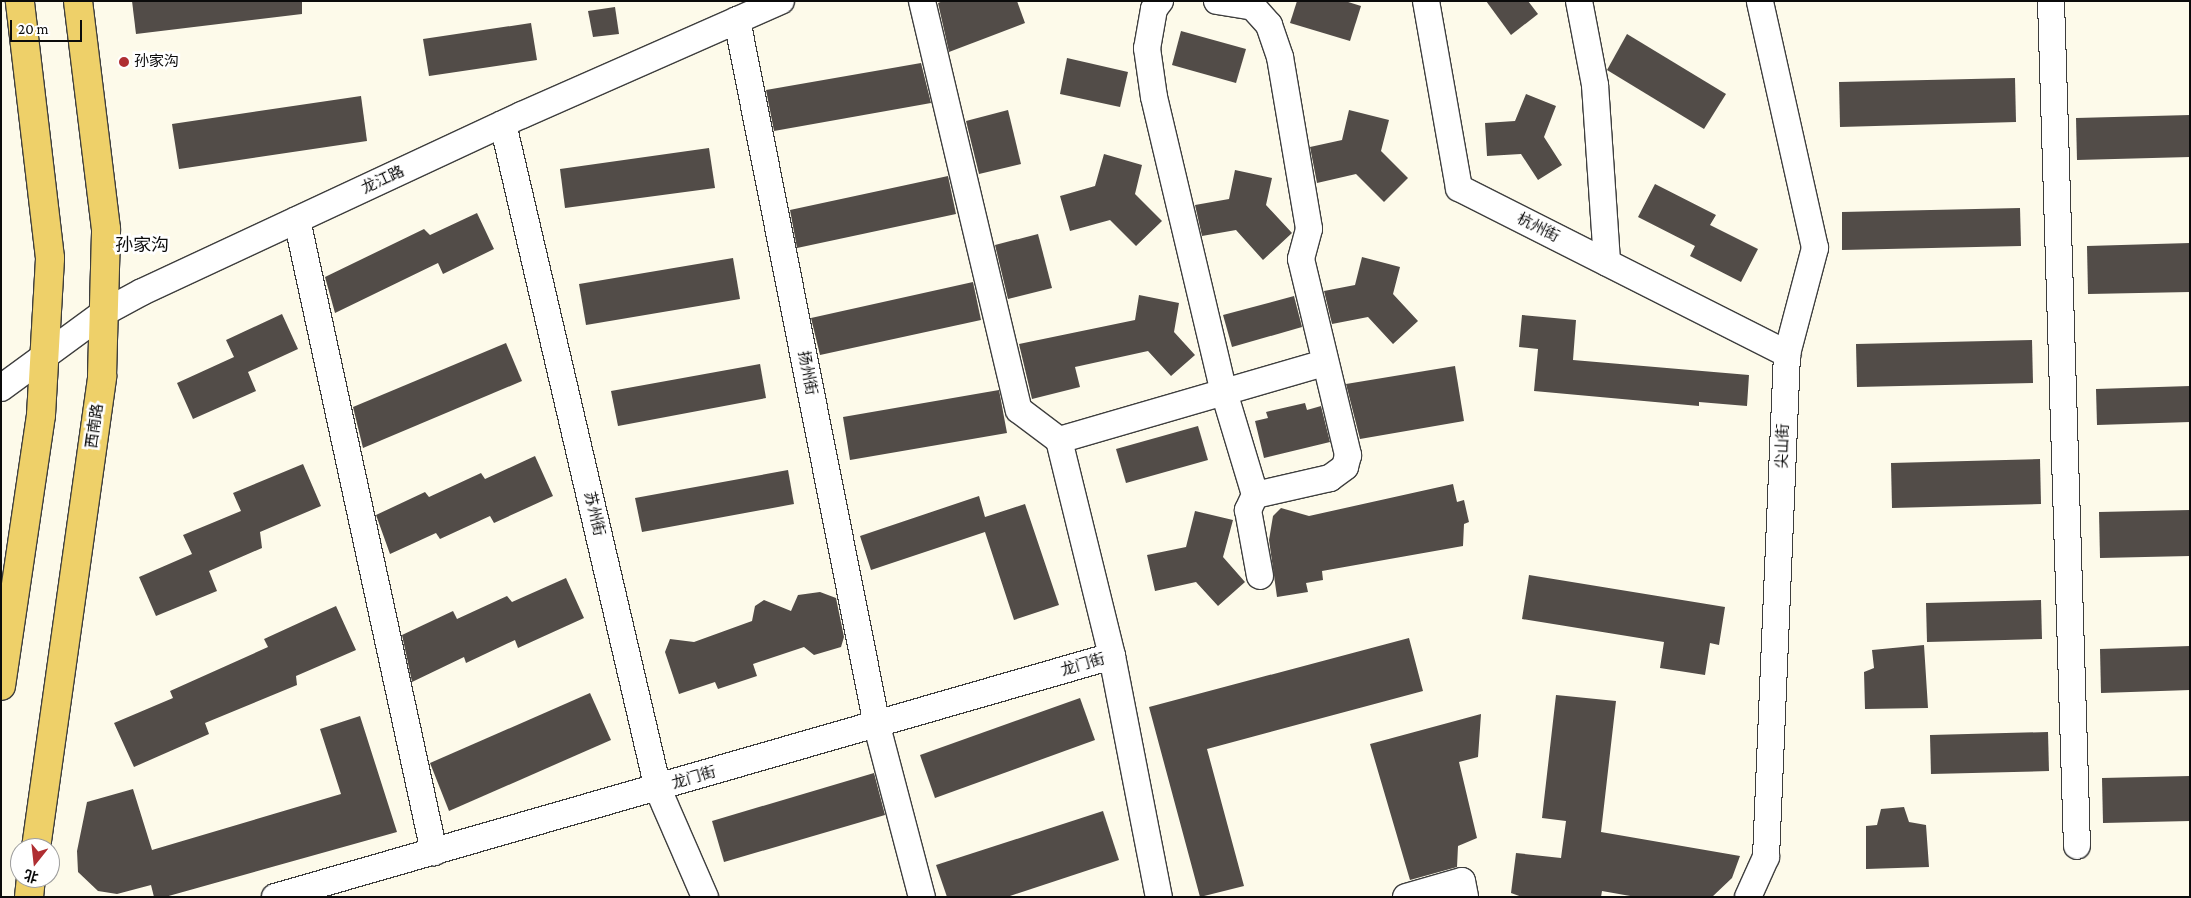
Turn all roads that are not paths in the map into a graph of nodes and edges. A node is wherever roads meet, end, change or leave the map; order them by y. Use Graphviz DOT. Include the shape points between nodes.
graph roads {
  1 [pos="20,1"];
  2 [pos="78,1"];
  3 [pos="781,1"];
  4 [pos="922,1"];
  5 [pos="1160,1"];
  6 [pos="1217,1"];
  7 [pos="1426,1"];
  8 [pos="1579,1"];
  9 [pos="1760,1"];
  10 [pos="2050,1"];
  11 [pos="737,20"];
  12 [pos="503,124"];
  13 [pos="297,220"];
  14 [pos="1607,263"];
  15 [pos="105,312"];
  16 [pos="46,354"];
  17 [pos="1787,354"];
  18 [pos="1324,363"];
  19 [pos="1,388"];
  20 [pos="1224,392"];
  21 [pos="1059,440"];
  22 [pos="1255,495"];
  23 [pos="1260,576"];
  24 [pos="1112,656"];
  25 [pos="1,686"];
  26 [pos="877,726"];
  27 [pos="658,788"];
  28 [pos="37,838"];
  29 [pos="2077,846"];
  30 [pos="434,852"];
  31 [pos="340,888"];
  32 [pos="274,897"];
  33 [pos="705,897"];
  34 [pos="922,897"];
  35 [pos="1159,897"];
  36 [pos="1406,897"];
  37 [pos="1465,897"];
  38 [pos="1748,897"];
  1 -- 16 [label="main road" via="50,250"];
  2 -- 15 [label="main road, 西南路" via="106,229"];
  3 -- 11 [label="street, 龙江路"];
  4 -- 21 [label="street" via="1019,410"];
  5 -- 20 [label="street" via="1154,9 1147,48 1154,97"];
  6 -- 18 [label="street" via="1253,8 1269,25 1280,57 1309,229 1301,259"];
  7 -- 14 [label="street, 杭州街" via="1459,188"];
  8 -- 14 [label="street" via="1595,85"];
  9 -- 17 [label="street, 尖山街" via="1815,248"];
  10 -- 29 [label="street"];
  11 -- 12 [label="street, 龙江路"];
  11 -- 26 [label="street, 扬州街"];
  12 -- 13 [label="street, 龙江路"];
  12 -- 27 [label="street, 苏州街"];
  13 -- 15 [label="street, 龙江路"];
  13 -- 30 [label="street"];
  14 -- 17 [label="street, 杭州街"];
  15 -- 16 [label="street, 龙江路"];
  15 -- 28 [label="main road, 西南路" via="102,376"];
  16 -- 19 [label="street, 龙江路"];
  16 -- 25 [label="main road" via="41,416"];
  17 -- 38 [label="street, 尖山街" via="1766,857"];
  18 -- 20 [label="street"];
  18 -- 22 [label="street" via="1348,455 1345,467 1330,478"];
  20 -- 21 [label="street"];
  20 -- 22 [label="street"];
  21 -- 24 [label="street"];
  22 -- 23 [label="street" via="1248,510"];
  24 -- 26 [label="street, 龙门街"];
  24 -- 35 [label="street"];
  26 -- 27 [label="street, 龙门街"];
  26 -- 34 [label="street, 扬州街"];
  27 -- 30 [label="street, 龙门街"];
  27 -- 33 [label="street, 苏州街"];
  30 -- 31 [label="street, 龙门街"];
  31 -- 32 [label="street, 龙门街"];
  36 -- 37 [label="street" via="1462,882"];
}
